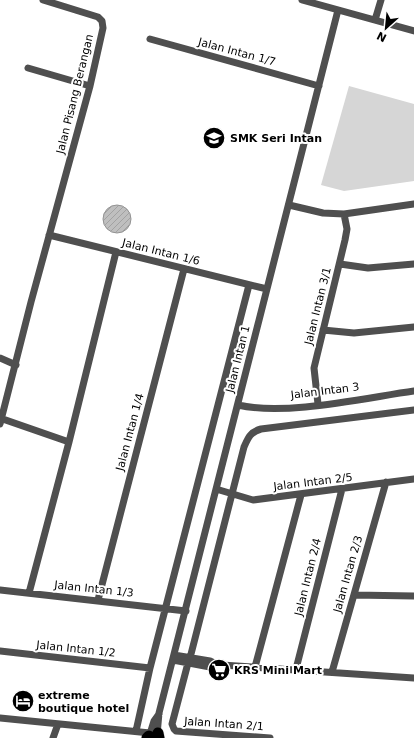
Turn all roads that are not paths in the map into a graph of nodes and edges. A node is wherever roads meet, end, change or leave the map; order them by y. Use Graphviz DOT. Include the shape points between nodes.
graph roads {
  1 [pos="43,0"];
  2 [pos="302,0"];
  3 [pos="381,0"];
  4 [pos="338,10"];
  5 [pos="375,20"];
  6 [pos="414,31"];
  7 [pos="150,39"];
  8 [pos="28,68"];
  9 [pos="90,86"];
  10 [pos="319,86"];
  11 [pos="289,204"];
  12 [pos="414,204"];
  13 [pos="344,214"];
  14 [pos="49,236"];
  15 [pos="116,252"];
  16 [pos="340,264"];
  17 [pos="414,264"];
  18 [pos="184,269"];
  19 [pos="249,285"];
  20 [pos="268,289"];
  21 [pos="414,327"];
  22 [pos="323,330"];
  23 [pos="0,358"];
  24 [pos="16,365"];
  25 [pos="414,391"];
  26 [pos="238,404"];
  27 [pos="318,404"];
  28 [pos="414,410"];
  29 [pos="1,420"];
  30 [pos="69,442"];
  31 [pos="414,479"];
  32 [pos="386,482"];
  33 [pos="216,490"];
  34 [pos="342,490"];
  35 [pos="232,495"];
  36 [pos="301,495"];
  37 [pos="0,590"];
  38 [pos="29,593"];
  39 [pos="354,595"];
  40 [pos="414,596"];
  41 [pos="98,600"];
  42 [pos="166,608"];
  43 [pos="186,611"];
  44 [pos="0,651"];
  45 [pos="174,657"];
  46 [pos="189,660"];
  47 [pos="255,666"];
  48 [pos="150,668"];
  49 [pos="296,669"];
  50 [pos="332,672"];
  51 [pos="414,678"];
  52 [pos="0,718"];
  53 [pos="58,724"];
  54 [pos="136,731"];
  55 [pos="153,736"];
  56 [pos="53,738"];
  57 [pos="270,738"];
  1 -- 9 [label="street, Jalan Pisang Berangan" via="89,14 102,21"];
  2 -- 4 [label="street"];
  3 -- 5 [label="street"];
  4 -- 5 [label="street"];
  4 -- 10 [label="street, Jalan Intan 1"];
  5 -- 6 [label="street"];
  7 -- 10 [label="street, Jalan Intan 1/7"];
  8 -- 9 [label="street"];
  9 -- 14 [label="street, Jalan Pisang Berangan"];
  10 -- 11 [label="street, Jalan Intan 1"];
  11 -- 13 [label="street" via="322,213"];
  11 -- 20 [label="street, Jalan Intan 1"];
  12 -- 13 [label="street"];
  13 -- 16 [label="street, Jalan Intan 3/1" via="347,229"];
  14 -- 15 [label="street, Jalan Intan 1/6"];
  14 -- 24 [label="street, Jalan Pisang Berangan"];
  15 -- 18 [label="street, Jalan Intan 1/6"];
  15 -- 30 [label="street"];
  16 -- 17 [label="street" via="368,268"];
  16 -- 22 [label="street, Jalan Intan 3/1"];
  18 -- 19 [label="street, Jalan Intan 1/6"];
  18 -- 41 [label="street, Jalan Intan 1/4"];
  19 -- 20 [label="street, Jalan Intan 1/6"];
  19 -- 42 [label="street"];
  20 -- 26 [label="street, Jalan Intan 1"];
  21 -- 22 [label="street" via="354,333"];
  22 -- 27 [label="street, Jalan Intan 3/1" via="314,368"];
  23 -- 24 [label="street"];
  24 -- 29 [label="street, Jalan Pisang Berangan"];
  25 -- 27 [label="street, Jalan Intan 3"];
  26 -- 27 [label="street, Jalan Intan 3" via="252,408 271,408"];
  26 -- 33 [label="street, Jalan Intan 1"];
  28 -- 35 [label="street" via="254,431 244,447"];
  29 -- 30 [label="street"];
  30 -- 38 [label="street"];
  31 -- 32 [label="street, Jalan Intan 2/5"];
  32 -- 34 [label="street, Jalan Intan 2/5"];
  32 -- 39 [label="street, Jalan Intan 2/3"];
  33 -- 35 [label="street, Jalan Intan 2/5"];
  33 -- 43 [label="street, Jalan Intan 1"];
  34 -- 36 [label="street, Jalan Intan 2/5"];
  34 -- 49 [label="street, Jalan Intan 2/4"];
  35 -- 36 [label="street, Jalan Intan 2/5" via="253,500"];
  35 -- 46 [label="street"];
  36 -- 47 [label="street"];
  37 -- 38 [label="street, Jalan Intan 1/3"];
  38 -- 41 [label="street, Jalan Intan 1/3"];
  39 -- 40 [label="street"];
  39 -- 50 [label="street, Jalan Intan 2/3"];
  41 -- 42 [label="street, Jalan Intan 1/3"];
  42 -- 43 [label="street, Jalan Intan 1/3"];
  42 -- 48 [label="street"];
  43 -- 45 [label="street, Jalan Intan 1"];
  44 -- 48 [label="street, Jalan Intan 1/2"];
  45 -- 46 [label="street"];
  45 -- 55 [label="street, Jalan Intan 1"];
  46 -- 47 [label="street"];
  46 -- 57 [label="street, Jalan Intan 2/1" via="172,724 176,731"];
  47 -- 49 [label="street"];
  48 -- 54 [label="street"];
  49 -- 50 [label="street"];
  50 -- 51 [label="street"];
  52 -- 53 [label="street"];
  53 -- 54 [label="street"];
  53 -- 56 [label="street"];
  54 -- 55 [label="street"];
}
